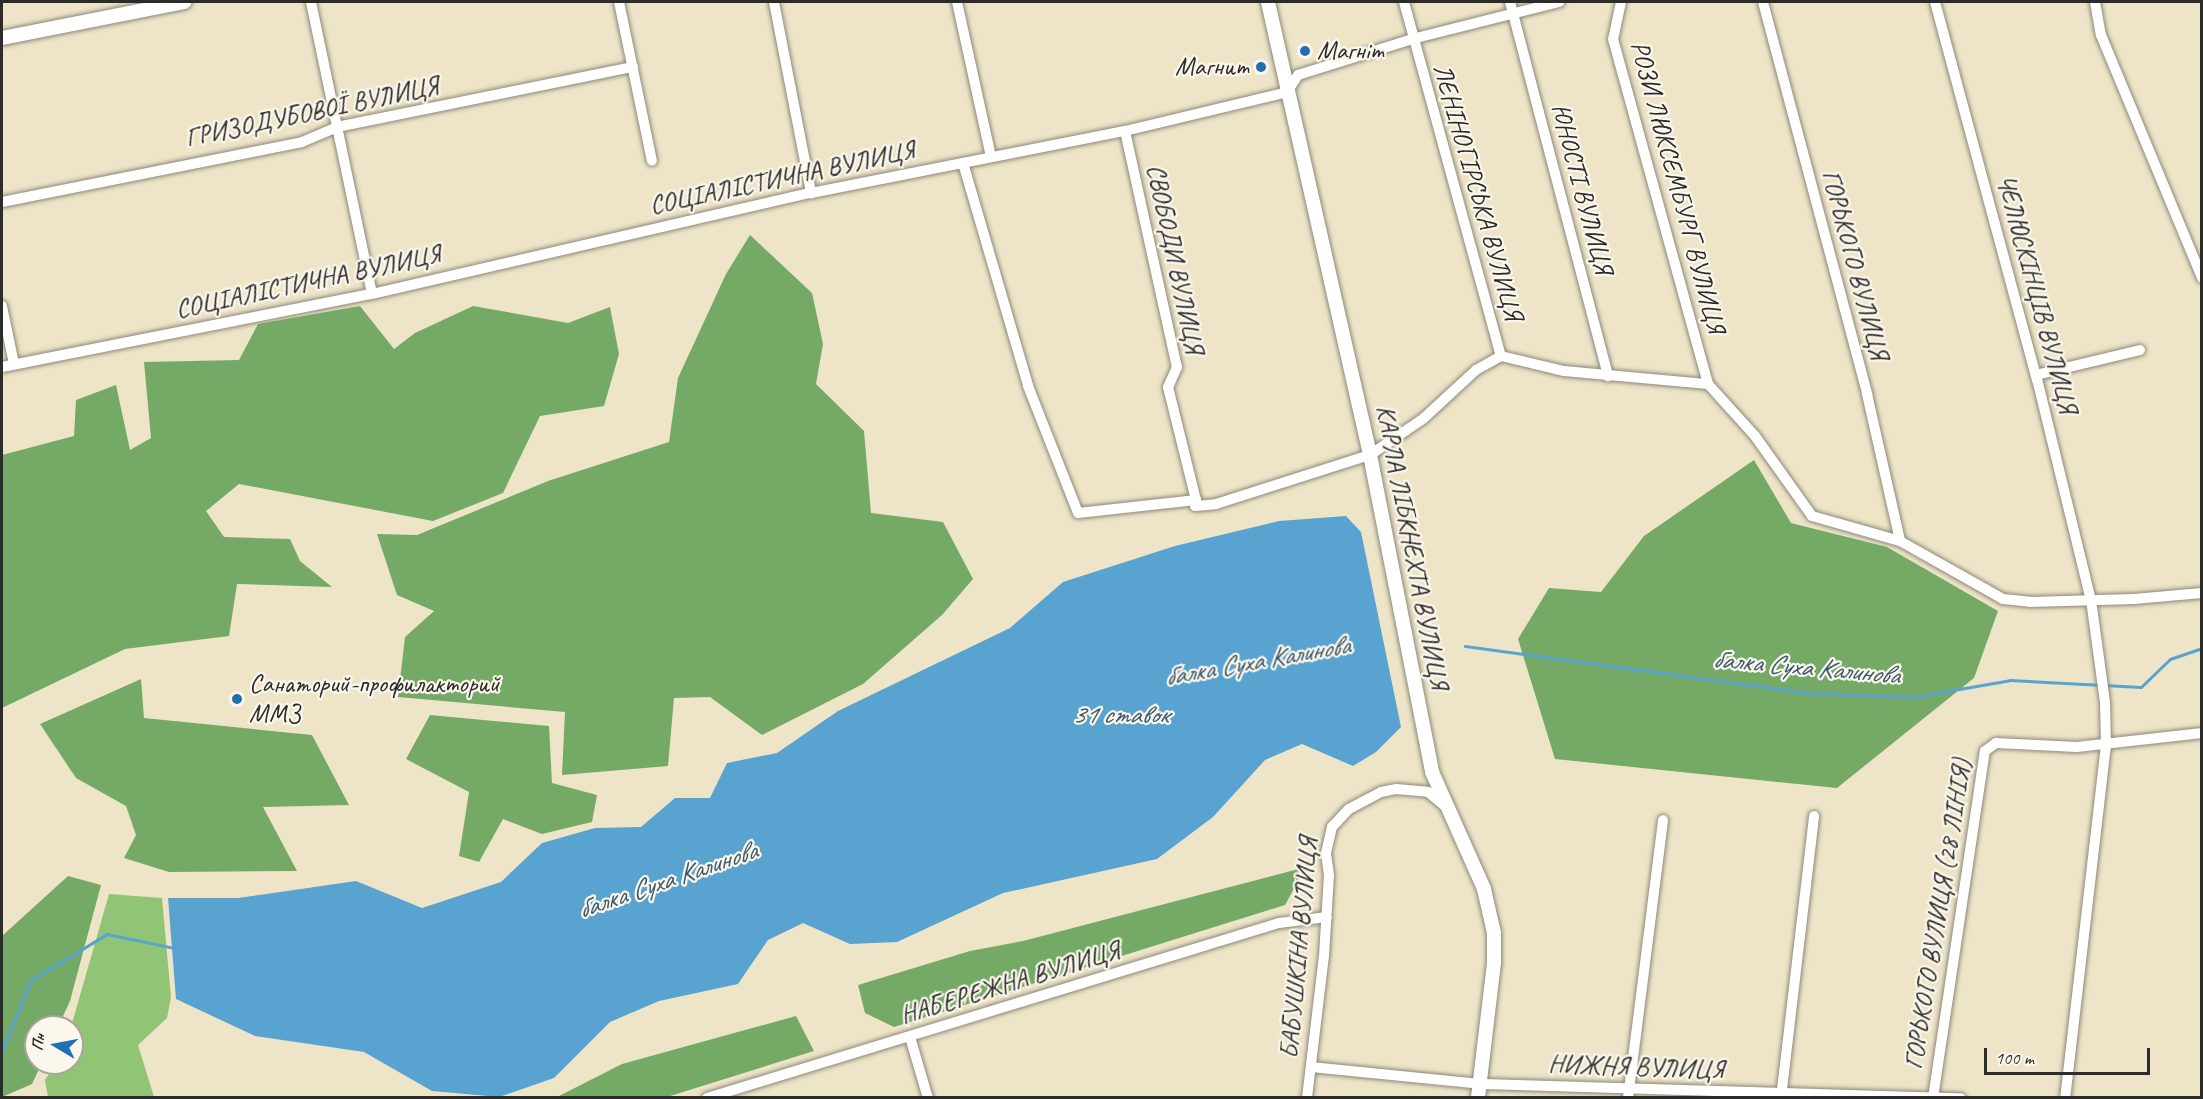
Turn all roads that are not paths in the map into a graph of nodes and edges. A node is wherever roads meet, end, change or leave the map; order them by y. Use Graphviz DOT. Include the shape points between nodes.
graph roads {
  1 [pos="184,2"];
  2 [pos="311,2"];
  3 [pos="619,2"];
  4 [pos="774,2"];
  5 [pos="957,2"];
  6 [pos="1268,2"];
  7 [pos="1404,2"];
  8 [pos="1510,2"];
  9 [pos="1559,2"];
  10 [pos="1621,2"];
  11 [pos="1763,2"];
  12 [pos="1935,2"];
  13 [pos="2095,2"];
  14 [pos="1513,13"];
  15 [pos="2,38"];
  16 [pos="1412,39"];
  17 [pos="633,67"];
  18 [pos="1287,92"];
  19 [pos="337,128"];
  20 [pos="1125,131"];
  21 [pos="991,156"];
  22 [pos="652,160"];
  23 [pos="963,163"];
  24 [pos="811,192"];
  25 [pos="2,202"];
  26 [pos="2202,278"];
  27 [pos="372,294"];
  28 [pos="2,306"];
  29 [pos="2140,350"];
  30 [pos="1501,356"];
  31 [pos="14,364"];
  32 [pos="2,367"];
  33 [pos="2036,375"];
  34 [pos="1608,376"];
  35 [pos="1708,384"];
  36 [pos="1370,455"];
  37 [pos="1196,500"];
  38 [pos="1900,541"];
  39 [pos="2202,592"];
  40 [pos="2091,600"];
  41 [pos="2202,733"];
  42 [pos="2106,745"];
  43 [pos="1446,807"];
  44 [pos="1814,816"];
  45 [pos="1663,820"];
  46 [pos="1327,917"];
  47 [pos="910,1037"];
  48 [pos="1311,1067"];
  49 [pos="1479,1091"];
  50 [pos="1629,1094"];
  51 [pos="1781,1096"];
  52 [pos="1933,1097"];
  53 [pos="707,1098"];
  54 [pos="928,1098"];
  55 [pos="1307,1098"];
  56 [pos="1961,1098"];
  57 [pos="2065,1098"];
  1 -- 15 [label="street"];
  2 -- 19 [label="street"];
  3 -- 17 [label="street"];
  4 -- 24 [label="street"];
  5 -- 21 [label="street"];
  6 -- 18 [label="street, КАРЛА ЛІБКНЕХТА ВУЛИЦЯ"];
  7 -- 16 [label="street, ЛЕНІНОГІРСЬКА ВУЛИЦЯ"];
  8 -- 14 [label="street, ЮНОСТІ ВУЛИЦЯ"];
  9 -- 14 [label="street"];
  10 -- 35 [label="street, РОЗИ ЛЮКСЕМБУРГ ВУЛИЦЯ" via="1613,39"];
  11 -- 38 [label="street, ГОРЬКОГО ВУЛИЦЯ" via="1867,394"];
  12 -- 33 [label="street, ЧЕЛЮСКІНЦІВ ВУЛИЦЯ"];
  13 -- 26 [label="street" via="2101,35"];
  14 -- 16 [label="street"];
  14 -- 34 [label="street, ЮНОСТІ ВУЛИЦЯ"];
  16 -- 18 [label="street" via="1298,75"];
  16 -- 30 [label="street, ЛЕНІНОГІРСЬКА ВУЛИЦЯ"];
  17 -- 19 [label="street, ГРИЗОДУБОВОЇ ВУЛИЦЯ"];
  17 -- 22 [label="street"];
  18 -- 20 [label="street, СОЦІАЛІСТИЧНА ВУЛИЦЯ"];
  18 -- 36 [label="street, КАРЛА ЛІБКНЕХТА ВУЛИЦЯ"];
  19 -- 25 [label="street, ГРИЗОДУБОВОЇ ВУЛИЦЯ" via="302,142"];
  19 -- 27 [label="street"];
  20 -- 21 [label="street, СОЦІАЛІСТИЧНА ВУЛИЦЯ"];
  20 -- 37 [label="street, СВОБОДИ ВУЛИЦЯ" via="1177,367 1168,387"];
  21 -- 23 [label="street, СОЦІАЛІСТИЧНА ВУЛИЦЯ"];
  23 -- 24 [label="street, СОЦІАЛІСТИЧНА ВУЛИЦЯ"];
  23 -- 37 [label="street" via="1028,386 1078,513"];
  24 -- 27 [label="street, СОЦІАЛІСТИЧНА ВУЛИЦЯ"];
  27 -- 31 [label="street, СОЦІАЛІСТИЧНА ВУЛИЦЯ"];
  28 -- 31 [label="street"];
  29 -- 33 [label="street"];
  30 -- 34 [label="street" via="1563,371"];
  30 -- 36 [label="street" via="1476,370 1424,418"];
  31 -- 32 [label="street, СОЦІАЛІСТИЧНА ВУЛИЦЯ"];
  33 -- 40 [label="street, ЧЕЛЮСКІНЦІВ ВУЛИЦЯ"];
  34 -- 35 [label="street"];
  35 -- 38 [label="street" via="1755,436 1812,516"];
  36 -- 37 [label="street" via="1216,504 1195,506"];
  36 -- 43 [label="street, КАРЛА ЛІБКНЕХТА ВУЛИЦЯ" via="1432,772"];
  38 -- 40 [label="street" via="2003,599"];
  39 -- 40 [label="street"];
  40 -- 42 [label="street, ЧЕЛЮСКІНЦІВ ВУЛИЦЯ" via="2105,702"];
  41 -- 42 [label="street"];
  42 -- 52 [label="street, ГОРЬКОГО ВУЛИЦЯ (28 ЛIНIЯ)" via="1996,743 1985,751"];
  42 -- 57 [label="street, ЧЕЛЮСКІНЦІВ ВУЛИЦЯ"];
  43 -- 46 [label="street, БАБУШКІНА ВУЛИЦЯ" via="1428,792 1396,789 1381,792 1340,816 1328,839"];
  43 -- 49 [label="street, КАРЛА ЛІБКНЕХТА ВУЛИЦЯ" via="1484,889 1494,933"];
  44 -- 51 [label="street"];
  45 -- 50 [label="street"];
  46 -- 47 [label="street, НАБЕРЕЖНА ВУЛИЦЯ" via="1279,923"];
  46 -- 48 [label="street, БАБУШКІНА ВУЛИЦЯ"];
  47 -- 53 [label="street, НАБЕРЕЖНА ВУЛИЦЯ"];
  47 -- 54 [label="street"];
  48 -- 49 [label="street, НИЖНЯ ВУЛИЦЯ"];
  48 -- 55 [label="street, БАБУШКІНА ВУЛИЦЯ"];
  49 -- 50 [label="street, НИЖНЯ ВУЛИЦЯ"];
  50 -- 51 [label="street, НИЖНЯ ВУЛИЦЯ"];
  51 -- 52 [label="street, НИЖНЯ ВУЛИЦЯ"];
  52 -- 56 [label="street, НИЖНЯ ВУЛИЦЯ"];
}
